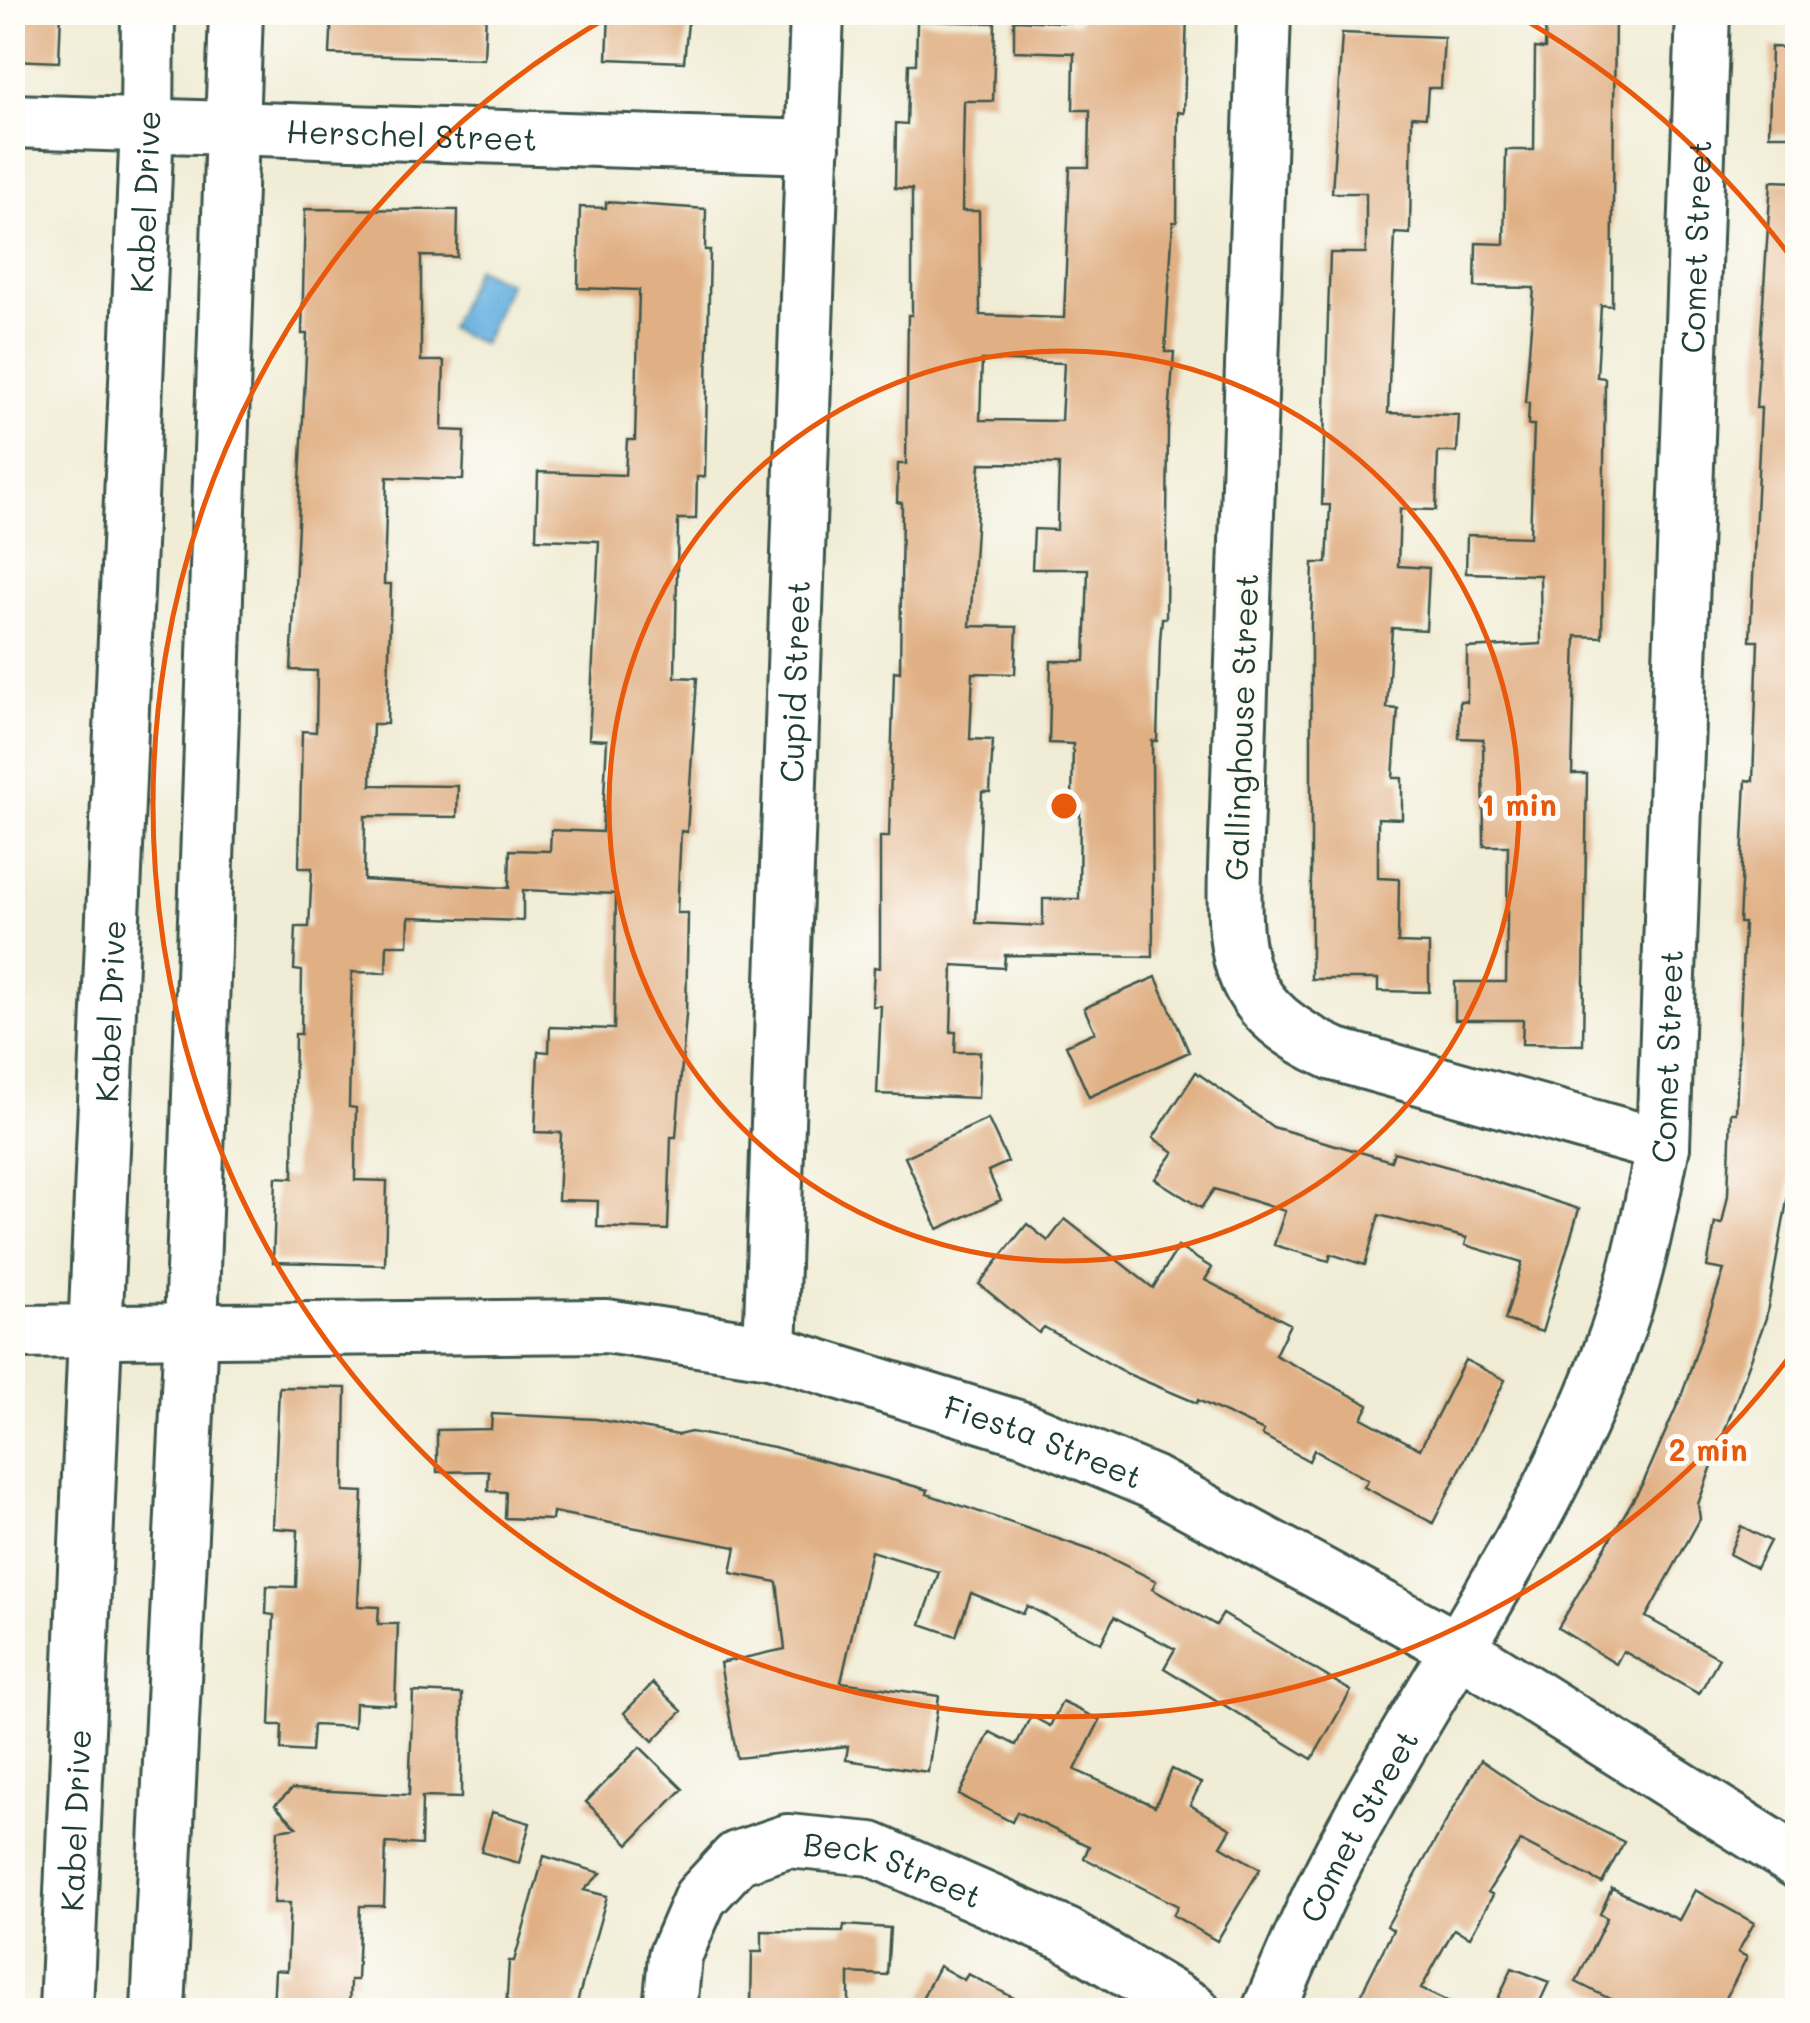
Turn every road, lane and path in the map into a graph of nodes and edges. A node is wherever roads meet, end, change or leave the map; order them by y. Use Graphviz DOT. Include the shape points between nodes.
graph roads {
  1 [pos="148,12"];
  2 [pos="236,12"];
  3 [pos="817,12"];
  4 [pos="1264,12"];
  5 [pos="1703,12"];
  6 [pos="12,120"];
  7 [pos="147,126"];
  8 [pos="230,128"];
  9 [pos="813,147"];
  10 [pos="1663,1146"];
  11 [pos="191,1329"];
  12 [pos="96,1331"];
  13 [pos="12,1332"];
  14 [pos="770,1351"];
  15 [pos="1459,1648"];
  16 [pos="1798,1862"];
  17 [pos="66,2010"];
  18 [pos="158,2010"];
  19 [pos="670,2010"];
  20 [pos="1193,2010"];
  21 [pos="1269,2010"];
  1 -- 7 [label="street, Kabel Drive"];
  2 -- 8 [label="street"];
  3 -- 9 [label="street, Cupid Street"];
  4 -- 10 [label="street, Gallinghouse Street" via="1233,917 1237,960 1251,989 1291,1034 1334,1054"];
  5 -- 10 [label="street, Comet Street"];
  6 -- 7 [label="street, Herschel Street"];
  7 -- 8 [label="street, Herschel Street"];
  7 -- 12 [label="street, Kabel Drive"];
  8 -- 9 [label="street, Herschel Street"];
  8 -- 11 [label="street"];
  9 -- 14 [label="street, Cupid Street"];
  10 -- 15 [label="street, Comet Street" via="1625,1310 1592,1393 1513,1558"];
  11 -- 12 [label="street, Fiesta Street"];
  11 -- 14 [label="street, Fiesta Street" via="606,1326"];
  11 -- 18 [label="street"];
  12 -- 13 [label="street, Fiesta Street"];
  12 -- 17 [label="street, Kabel Drive"];
  14 -- 15 [label="street, Fiesta Street" via="1028,1430 1152,1482"];
  15 -- 16 [label="street, Fiesta Street"];
  15 -- 21 [label="street, Comet Street" via="1331,1872"];
  19 -- 20 [label="street, Beck Street" via="675,1956 700,1898 737,1858 788,1841 872,1849 1067,1936"];
}
